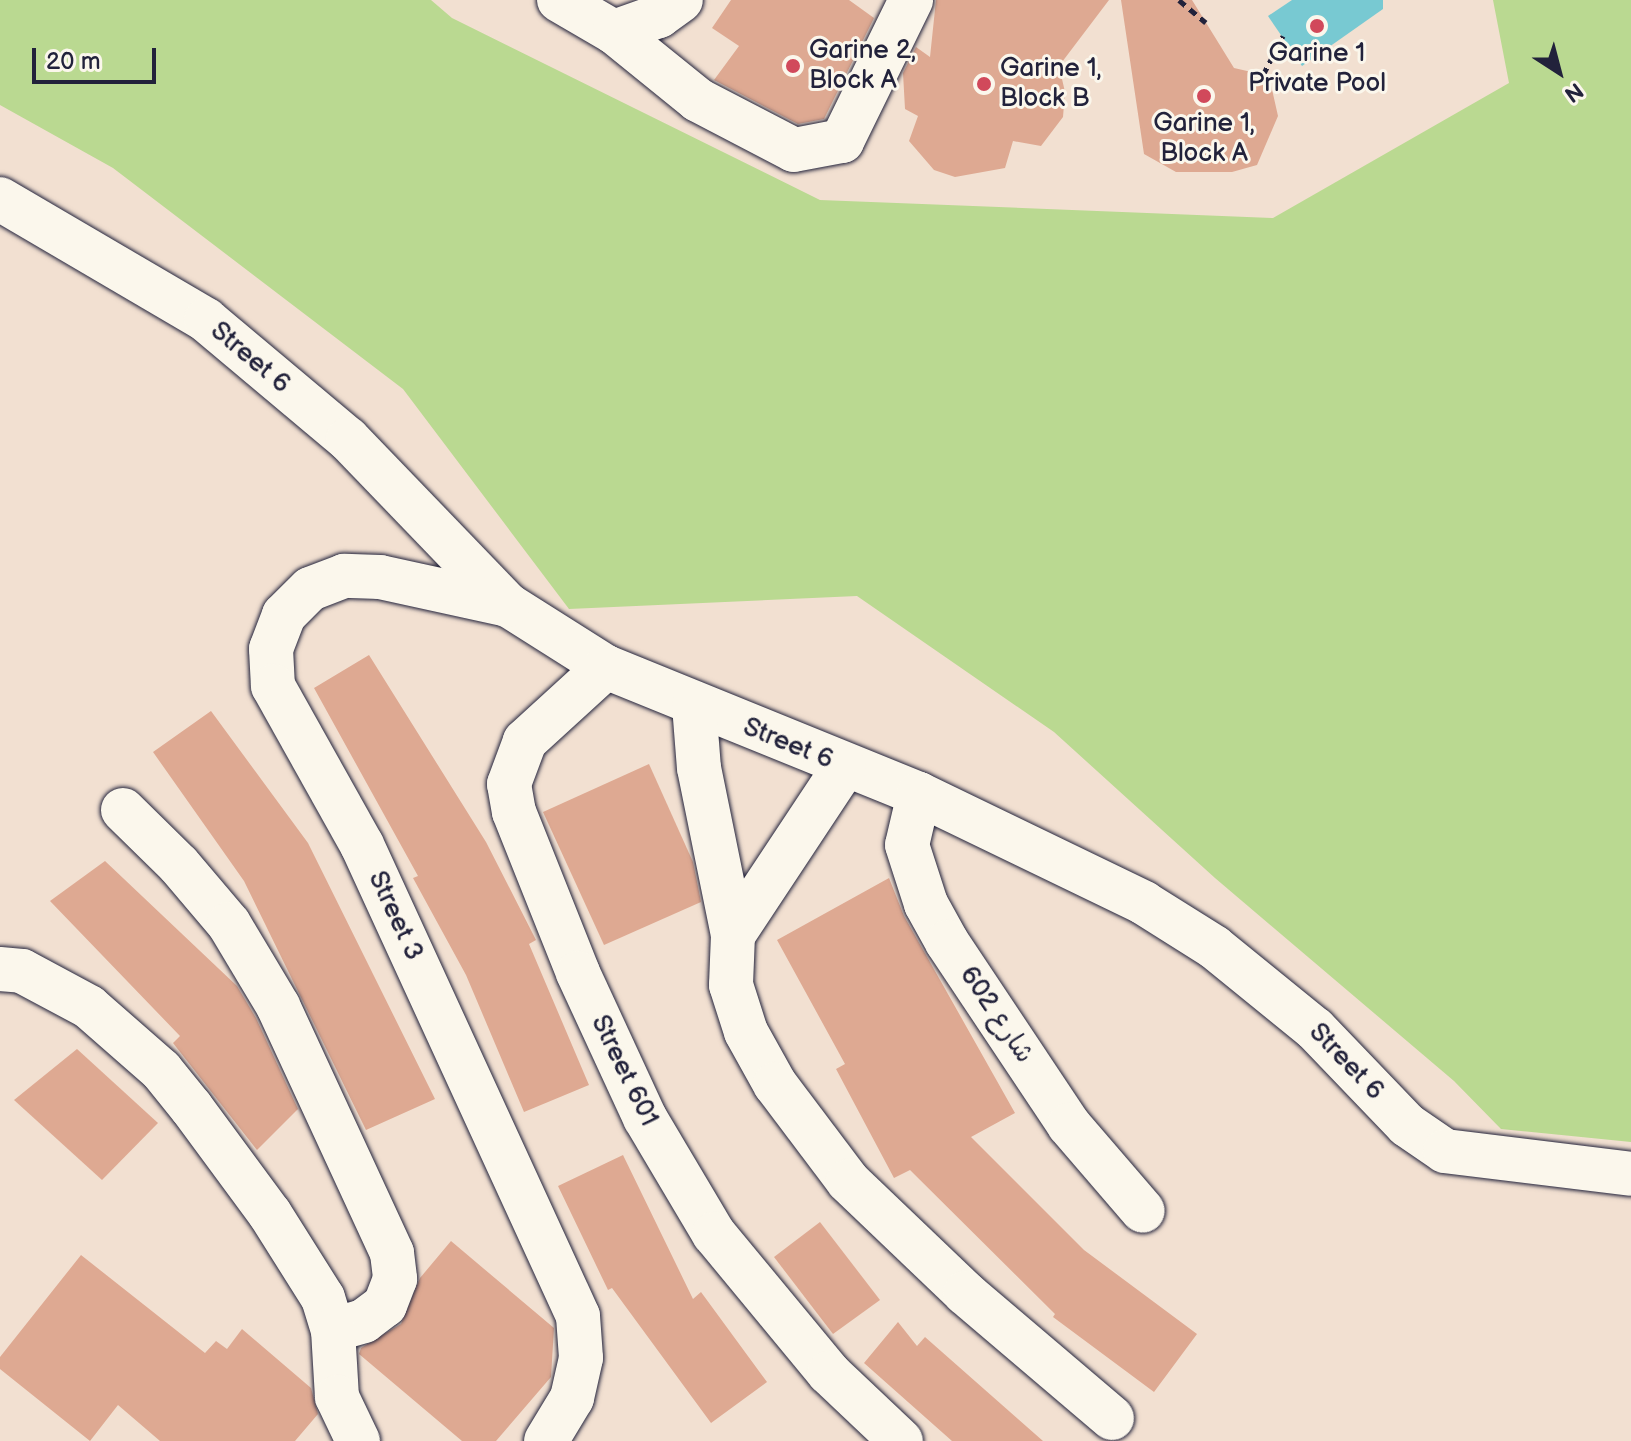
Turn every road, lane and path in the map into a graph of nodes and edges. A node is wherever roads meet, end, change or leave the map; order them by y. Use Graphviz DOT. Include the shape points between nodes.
graph roads {
  1 [pos="559,0"];
  2 [pos="681,0"];
  3 [pos="911,0"];
  4 [pos="1179,0"];
  5 [pos="1206,23"];
  6 [pos="614,32"];
  7 [pos="1283,36"];
  8 [pos="1263,75"];
  9 [pos="0,199"];
  10 [pos="508,605"];
  11 [pos="606,667"];
  12 [pos="694,705"];
  13 [pos="844,767"];
  14 [pos="919,794"];
  15 [pos="123,810"];
  16 [pos="733,935"];
  17 [pos="0,969"];
  18 [pos="1631,1174"];
  19 [pos="1143,1211"];
  20 [pos="333,1330"];
  21 [pos="1112,1418"];
  22 [pos="358,1441"];
  23 [pos="546,1441"];
  24 [pos="901,1441"];
  1 -- 6 [label="street"];
  2 -- 6 [label="street" via="659,16"];
  3 -- 6 [label="street" via="842,141 794,150 698,100"];
  4 -- 5 [label="path"];
  7 -- 8 [label="path"];
  9 -- 10 [label="street, Street 6" via="206,320 348,439"];
  10 -- 11 [label="street, Street 6"];
  10 -- 23 [label="street, Street 3" via="380,577 344,576 310,589 284,615 271,649 273,686 362,845 578,1316 581,1358 572,1398"];
  11 -- 12 [label="street, Street 6"];
  11 -- 24 [label="street, Street 601" via="525,741 509,784 514,812 578,973 645,1118 714,1234 820,1363"];
  12 -- 13 [label="street, Street 6"];
  12 -- 16 [label="street" via="699,768"];
  13 -- 14 [label="street, Street 6"];
  13 -- 16 [label="street"];
  14 -- 18 [label="street, Street 6" via="1076,867 1214,947 1315,1029 1407,1125 1445,1151"];
  14 -- 19 [label="street, شارع 602" via="907,845 926,904 1069,1125"];
  15 -- 20 [label="street" via="229,924 278,1006 392,1253 395,1279 385,1305 364,1321"];
  16 -- 21 [label="street" via="731,985 746,1032 775,1084 848,1181 965,1293"];
  17 -- 20 [label="street" via="22,971 89,1007 161,1070 270,1214 323,1298"];
  20 -- 22 [label="street" via="337,1397"];
}
